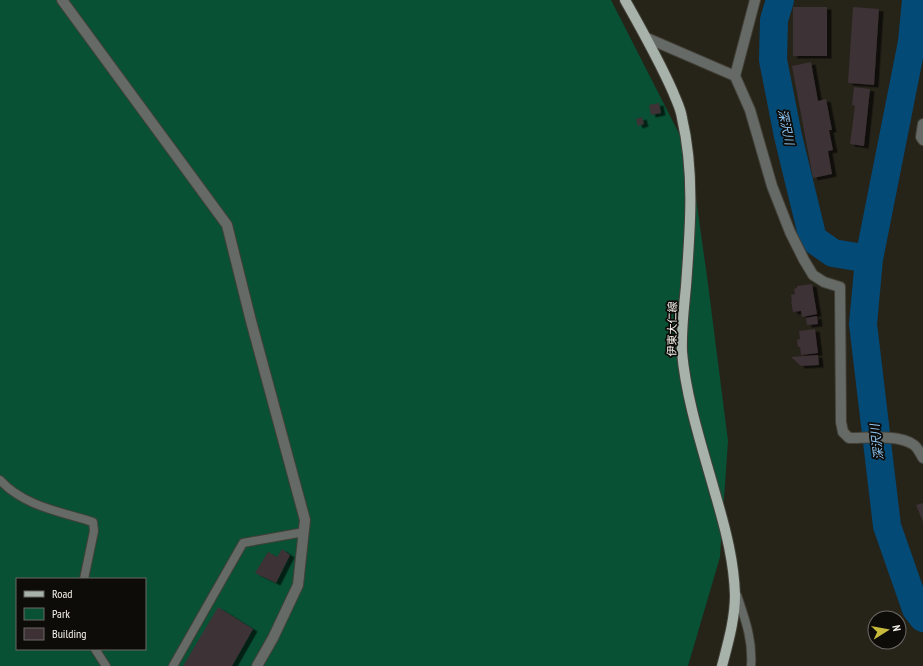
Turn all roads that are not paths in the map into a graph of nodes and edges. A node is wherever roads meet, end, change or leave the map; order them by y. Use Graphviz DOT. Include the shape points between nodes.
graph roads {
  1 [pos="62,0"];
  2 [pos="625,0"];
  3 [pos="755,0"];
  4 [pos="647,38"];
  5 [pos="734,76"];
  6 [pos="923,124"];
  7 [pos="923,140"];
  8 [pos="923,458"];
  9 [pos="0,480"];
  10 [pos="304,532"];
  11 [pos="84,578"];
  12 [pos="734,586"];
  13 [pos="96,650"];
  14 [pos="106,666"];
  15 [pos="173,666"];
  16 [pos="257,666"];
  17 [pos="722,666"];
  18 [pos="751,666"];
  1 -- 10 [label="street" via="226,225 305,520"];
  2 -- 4 [label="main road, 伊東大仁線"];
  3 -- 5 [label="street"];
  4 -- 5 [label="street"];
  4 -- 12 [label="main road, 伊東大仁線" via="682,116 687,142 690,222 682,351 696,428 727,536"];
  5 -- 8 [label="street" via="750,110 772,186 800,253 813,275 840,287 842,432 849,438 901,439 918,449"];
  6 -- 7 [label="street"];
  9 -- 11 [label="lane" via="6,488 30,502 93,522 94,531"];
  10 -- 15 [label="lane" via="243,543"];
  10 -- 16 [label="street" via="298,585"];
  12 -- 17 [label="main road, 伊東大仁線" via="730,636"];
  12 -- 18 [label="lane" via="747,624 752,651"];
  13 -- 14 [label="lane"];
}
